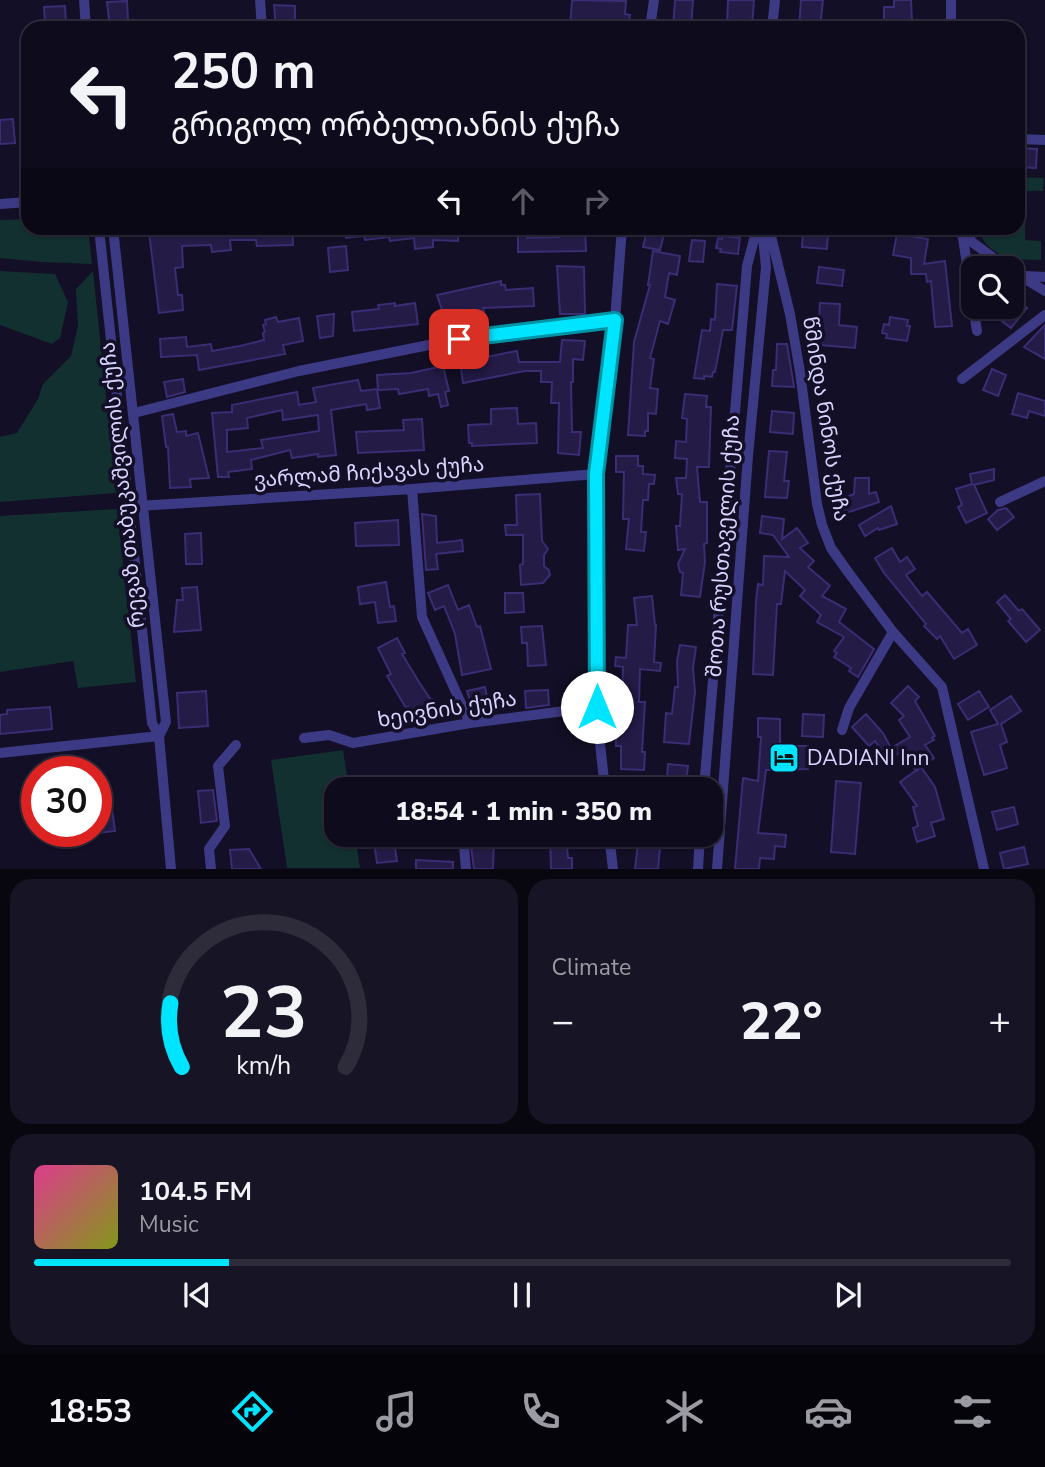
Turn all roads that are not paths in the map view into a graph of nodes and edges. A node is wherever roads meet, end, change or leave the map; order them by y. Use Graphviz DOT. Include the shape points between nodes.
graph roads {
  1 [pos="84,0"];
  2 [pos="260,0"];
  3 [pos="654,0"];
  4 [pos="775,0"];
  5 [pos="951,0"];
  6 [pos="86,21"];
  7 [pos="262,21"];
  8 [pos="651,21"];
  9 [pos="773,21"];
  10 [pos="951,21"];
  11 [pos="1025,139"];
  12 [pos="1045,140"];
  13 [pos="21,202"];
  14 [pos="0,204"];
  15 [pos="100,235"];
  16 [pos="114,235"];
  17 [pos="621,235"];
  18 [pos="755,235"];
  19 [pos="763,235"];
  20 [pos="771,235"];
  21 [pos="963,235"];
  22 [pos="967,235"];
  23 [pos="966,256"];
  24 [pos="991,256"];
  25 [pos="1024,273"];
  26 [pos="1045,277"];
  27 [pos="1024,279"];
  28 [pos="1045,291"];
  29 [pos="1045,315"];
  30 [pos="975,319"];
  31 [pos="615,320"];
  32 [pos="977,331"];
  33 [pos="962,379"];
  34 [pos="134,413"];
  35 [pos="596,474"];
  36 [pos="1045,481"];
  37 [pos="412,489"];
  38 [pos="1000,502"];
  39 [pos="144,506"];
  40 [pos="128,507"];
  41 [pos="893,632"];
  42 [pos="597,707"];
  43 [pos="470,723"];
  44 [pos="842,730"];
  45 [pos="159,736"];
  46 [pos="304,738"];
  47 [pos="236,746"];
  48 [pos="0,753"];
  49 [pos="604,777"];
  50 [pos="705,777"];
  51 [pos="464,847"];
  52 [pos="610,847"];
  53 [pos="699,847"];
  54 [pos="171,869"];
  55 [pos="211,869"];
  56 [pos="466,869"];
  57 [pos="613,869"];
  58 [pos="698,869"];
  59 [pos="717,869"];
  60 [pos="984,869"];
  1 -- 6 [label="street"];
  2 -- 7 [label="street"];
  3 -- 8 [label="street"];
  4 -- 9 [label="street"];
  5 -- 10 [label="street"];
  11 -- 12 [label="street"];
  13 -- 14 [label="street"];
  15 -- 40 [label="street, რევაზ თაბუკაშვილის ქუჩა"];
  16 -- 34 [label="street, რევაზ თაბუკაშვილის ქუჩა"];
  17 -- 31 [label="street"];
  18 -- 50 [label="street, შოთა რუსთაველის ქუჩა" via="747,266"];
  19 -- 59 [label="street, შოთა რუსთაველის ქუჩა" via="766,267"];
  20 -- 41 [label="street, წმინდა ნინოს ქუჩა" via="790,314 822,525 831,548"];
  21 -- 23 [label="street"];
  22 -- 24 [label="street"];
  25 -- 26 [label="street"];
  27 -- 28 [label="street"];
  29 -- 33 [label="street"];
  30 -- 32 [label="street"];
  31 -- 34 [label="street" via="459,339 299,371"];
  31 -- 35 [label="street"];
  34 -- 39 [label="street, რევაზ თაბუკაშვილის ქუჩა"];
  35 -- 37 [label="street, ვარლამ ჩიქავას ქუჩა"];
  35 -- 42 [label="street"];
  36 -- 38 [label="street"];
  37 -- 39 [label="street, ვარლამ ჩიქავას ქუჩა"];
  37 -- 43 [label="street" via="422,617"];
  39 -- 40 [label="street, ვარლამ ჩიქავას ქუჩა"];
  39 -- 45 [label="street, რევაზ თაბუკაშვილის ქუჩა" via="166,722"];
  40 -- 45 [label="street, რევაზ თაბუკაშვილის ქუჩა" via="152,723"];
  41 -- 44 [label="street" via="849,708"];
  41 -- 60 [label="street, წმინდა ნინოს ქუჩა" via="942,687"];
  42 -- 43 [label="street, ხეივნის ქუჩა"];
  42 -- 49 [label="street"];
  43 -- 46 [label="street, ხეივნის ქუჩა" via="354,743 329,735"];
  45 -- 48 [label="street"];
  45 -- 54 [label="street, რევაზ თაბუკაშვილის ქუჩა"];
  47 -- 55 [label="street" via="218,766 225,826 209,849"];
  51 -- 56 [label="street"];
  52 -- 57 [label="street"];
  53 -- 58 [label="street"];
}
